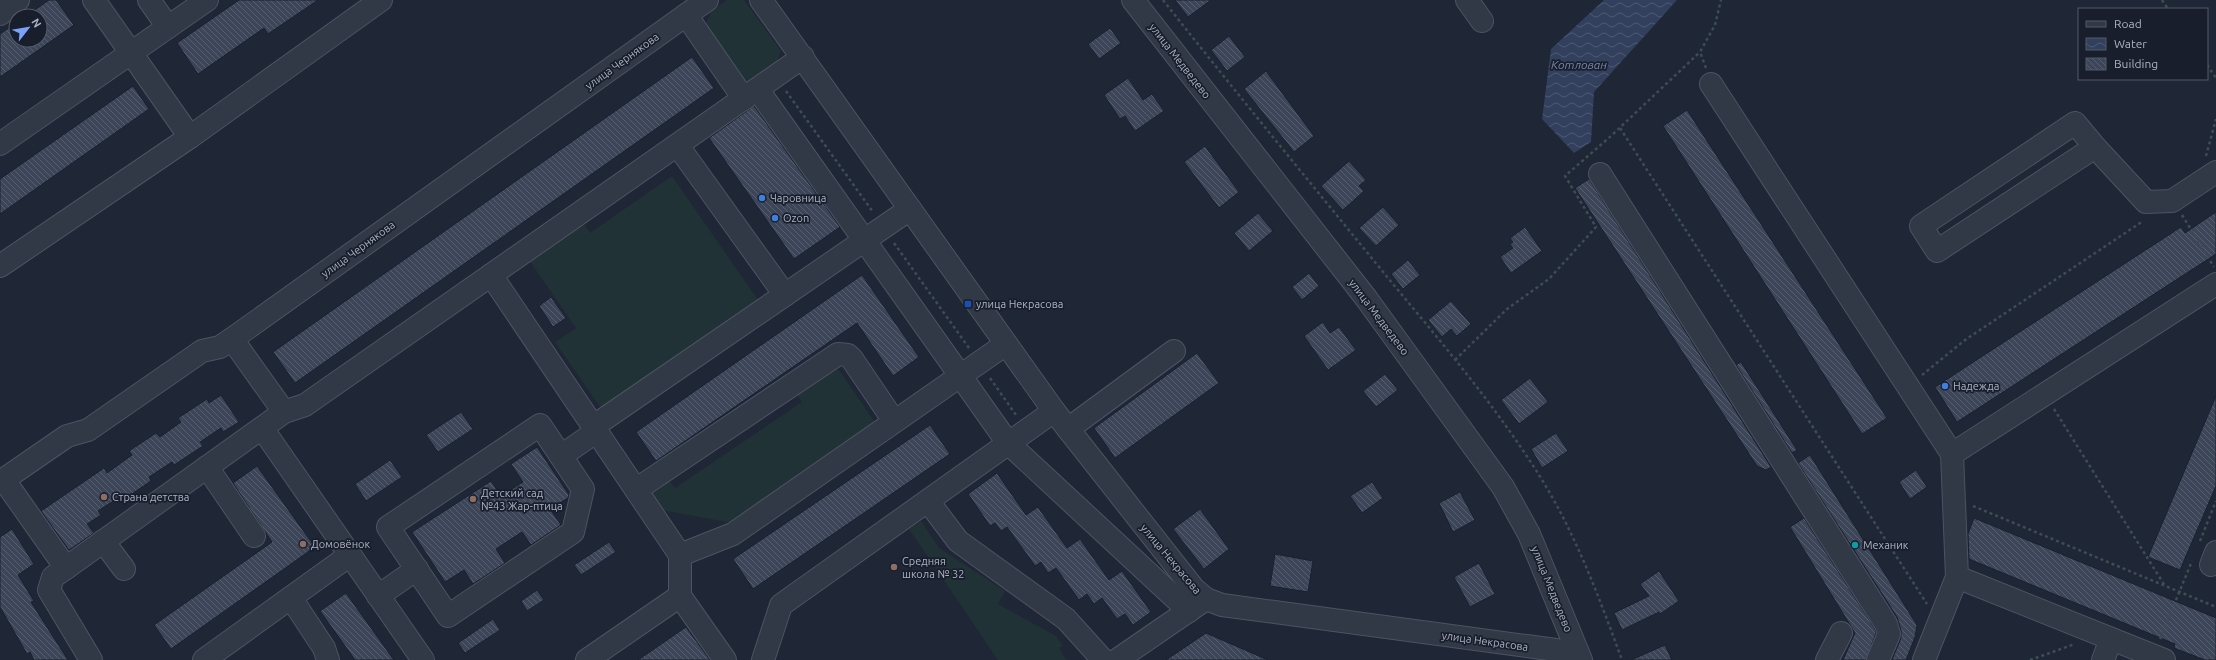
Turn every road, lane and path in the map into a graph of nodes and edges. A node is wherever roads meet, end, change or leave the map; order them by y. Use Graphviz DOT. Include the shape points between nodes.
graph roads {
  1 [pos="18,0"];
  2 [pos="94,0"];
  3 [pos="149,0"];
  4 [pos="207,0"];
  5 [pos="381,0"];
  6 [pos="707,0"];
  7 [pos="761,0"];
  8 [pos="1133,0"];
  9 [pos="1163,0"];
  10 [pos="1467,0"];
  11 [pos="1721,0"];
  12 [pos="0,14"];
  13 [pos="686,15"];
  14 [pos="1482,21"];
  15 [pos="168,27"];
  16 [pos="1700,52"];
  17 [pos="131,53"];
  18 [pos="803,57"];
  19 [pos="2208,66"];
  20 [pos="2216,78"];
  21 [pos="1711,84"];
  22 [pos="751,94"];
  23 [pos="2216,118"];
  24 [pos="1620,128"];
  25 [pos="190,137"];
  26 [pos="0,144"];
  27 [pos="678,146"];
  28 [pos="2095,147"];
  29 [pos="1600,174"];
  30 [pos="2208,178"];
  31 [pos="2172,201"];
  32 [pos="910,209"];
  33 [pos="2146,218"];
  34 [pos="865,241"];
  35 [pos="0,266"];
  36 [pos="2216,269"];
  37 [pos="491,275"];
  38 [pos="2216,284"];
  39 [pos="785,295"];
  40 [pos="232,339"];
  41 [pos="1006,344"];
  42 [pos="1174,351"];
  43 [pos="1455,360"];
  44 [pos="960,376"];
  45 [pos="1908,386"];
  46 [pos="2045,394"];
  47 [pos="1054,411"];
  48 [pos="284,412"];
  49 [pos="894,421"];
  50 [pos="262,428"];
  51 [pos="595,429"];
  52 [pos="1068,429"];
  53 [pos="1008,443"];
  54 [pos="1952,454"];
  55 [pos="561,456"];
  56 [pos="207,467"];
  57 [pos="2,481"];
  58 [pos="636,489"];
  59 [pos="1954,498"];
  60 [pos="928,501"];
  61 [pos="2216,501"];
  62 [pos="254,536"];
  63 [pos="103,541"];
  64 [pos="2205,554"];
  65 [pos="350,555"];
  66 [pos="680,555"];
  67 [pos="66,568"];
  68 [pos="124,569"];
  69 [pos="417,569"];
  70 [pos="1958,577"];
  71 [pos="2165,586"];
  72 [pos="2179,592"];
  73 [pos="378,596"];
  74 [pos="680,596"];
  75 [pos="291,598"];
  76 [pos="1206,599"];
  77 [pos="2216,607"];
  78 [pos="1189,611"];
  79 [pos="1939,623"];
  80 [pos="1841,633"];
  81 [pos="2106,637"];
  82 [pos="1495,652"];
  83 [pos="1579,656"];
  84 [pos="2159,658"];
  85 [pos="91,660"];
  86 [pos="204,660"];
  87 [pos="328,660"];
  88 [pos="422,660"];
  89 [pos="587,660"];
  90 [pos="725,660"];
  91 [pos="763,660"];
  92 [pos="1103,660"];
  93 [pos="1117,660"];
  94 [pos="1622,660"];
  95 [pos="1827,660"];
  96 [pos="1878,660"];
  97 [pos="1924,660"];
  98 [pos="2030,660"];
  99 [pos="2103,660"];
  1 -- 12 [label="street"];
  2 -- 17 [label="street"];
  3 -- 15 [label="street"];
  4 -- 15 [label="street"];
  5 -- 25 [label="street"];
  6 -- 13 [label="street, улица Чернякова"];
  7 -- 18 [label="street, улица Некрасова"];
  8 -- 83 [label="street, улица Медведево" via="1366,298 1504,487 1529,534"];
  9 -- 43 [label="path" via="1243,102"];
  10 -- 14 [label="street"];
  11 -- 16 [label="path" via="1715,25"];
  13 -- 22 [label="street"];
  13 -- 40 [label="street, улица Чернякова"];
  15 -- 17 [label="street"];
  16 -- 21 [label="path"];
  16 -- 24 [label="path"];
  17 -- 25 [label="street"];
  17 -- 26 [label="street"];
  18 -- 22 [label="street"];
  18 -- 32 [label="street, улица Некрасова"];
  19 -- 20 [label="path"];
  21 -- 45 [label="street"];
  22 -- 27 [label="street"];
  22 -- 34 [label="street"];
  23 -- 30 [label="path"];
  24 -- 43 [label="path" via="1565,176 1596,227 1549,280 1507,309"];
  24 -- 79 [label="path"];
  25 -- 35 [label="street"];
  27 -- 37 [label="street"];
  27 -- 39 [label="street"];
  28 -- 28 [label="street" via="2075,123 1921,226 1937,251"];
  28 -- 31 [label="street" via="2146,202"];
  29 -- 96 [label="street" via="1886,624 1889,634"];
  30 -- 31 [label="street"];
  31 -- 36 [label="path"];
  32 -- 34 [label="street"];
  32 -- 41 [label="street, улица Некрасова"];
  33 -- 45 [label="path" via="1965,340"];
  34 -- 39 [label="street"];
  34 -- 44 [label="street"];
  37 -- 48 [label="street" via="305,405"];
  37 -- 51 [label="street"];
  38 -- 46 [label="street"];
  39 -- 51 [label="street"];
  40 -- 48 [label="street"];
  40 -- 57 [label="street, улица Чернякова" via="220,347 202,351 88,430 67,436"];
  41 -- 44 [label="street"];
  41 -- 47 [label="street, улица Некрасова"];
  42 -- 52 [label="street"];
  43 -- 94 [label="path" via="1486,398 1540,476 1576,544 1599,596"];
  44 -- 49 [label="street"];
  44 -- 53 [label="street"];
  45 -- 54 [label="street"];
  46 -- 54 [label="street"];
  46 -- 71 [label="path"];
  47 -- 52 [label="street, улица Некрасова"];
  47 -- 53 [label="street"];
  48 -- 50 [label="street"];
  49 -- 58 [label="street" via="852,359 838,354"];
  49 -- 66 [label="street" via="733,534"];
  50 -- 56 [label="street"];
  50 -- 65 [label="street"];
  51 -- 55 [label="street"];
  51 -- 58 [label="street"];
  52 -- 76 [label="street, улица Некрасова" via="1194,589"];
  53 -- 60 [label="street"];
  53 -- 78 [label="street"];
  54 -- 59 [label="street"];
  55 -- 69 [label="street" via="540,425 388,527"];
  55 -- 69 [label="street" via="583,489 573,532 448,616"];
  56 -- 62 [label="street"];
  56 -- 63 [label="street"];
  57 -- 67 [label="street"];
  58 -- 66 [label="street"];
  59 -- 70 [label="street"];
  59 -- 71 [label="path"];
  60 -- 91 [label="street" via="781,605"];
  60 -- 92 [label="street" via="958,541 1066,619"];
  61 -- 64 [label="path"];
  63 -- 67 [label="street"];
  63 -- 68 [label="street"];
  64 -- 72 [label="path"];
  65 -- 73 [label="street"];
  65 -- 75 [label="street"];
  66 -- 74 [label="street"];
  67 -- 85 [label="street" via="53,577 49,590"];
  69 -- 73 [label="street"];
  70 -- 79 [label="street"];
  70 -- 81 [label="street"];
  71 -- 72 [label="path"];
  72 -- 77 [label="path"];
  72 -- 84 [label="path"];
  73 -- 88 [label="street"];
  74 -- 89 [label="street"];
  74 -- 90 [label="street"];
  75 -- 86 [label="street"];
  75 -- 87 [label="street" via="324,648"];
  76 -- 78 [label="street"];
  76 -- 82 [label="street, улица Некрасова" via="1222,605"];
  78 -- 93 [label="street"];
  79 -- 97 [label="street"];
  80 -- 95 [label="street"];
  81 -- 84 [label="street"];
  81 -- 98 [label="path"];
  81 -- 99 [label="street"];
  82 -- 83 [label="street, улица Некрасова"];
}
